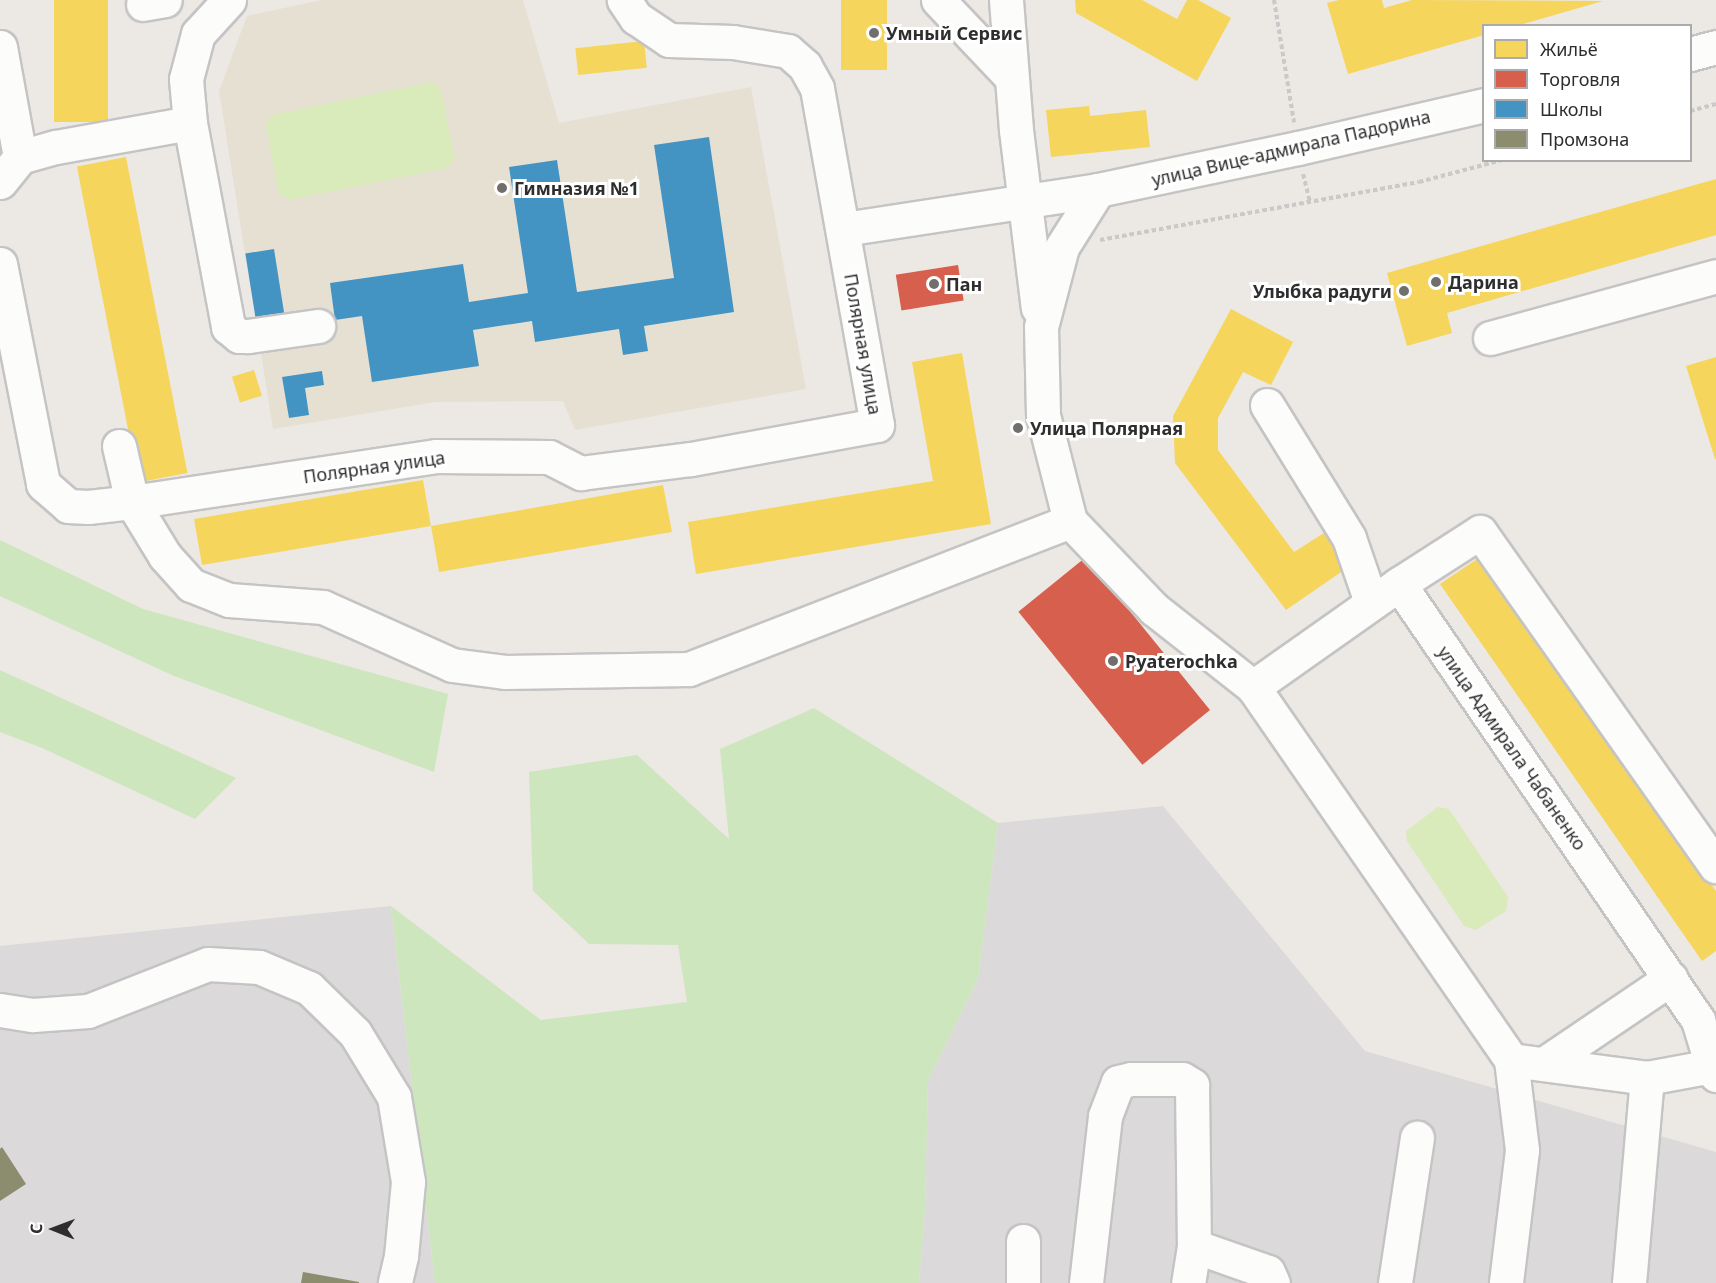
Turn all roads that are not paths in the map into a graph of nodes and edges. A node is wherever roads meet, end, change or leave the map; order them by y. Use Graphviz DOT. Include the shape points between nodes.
graph roads {
  1 [pos="229,0"];
  2 [pos="624,0"];
  3 [pos="939,0"];
  4 [pos="1006,0"];
  5 [pos="0,47"];
  6 [pos="1716,47"];
  7 [pos="1692,53"];
  8 [pos="1011,76"];
  9 [pos="1482,105"];
  10 [pos="190,123"];
  11 [pos="10,169"];
  12 [pos="1098,190"];
  13 [pos="1024,201"];
  14 [pos="844,229"];
  15 [pos="0,264"];
  16 [pos="1716,276"];
  17 [pos="318,326"];
  18 [pos="1041,327"];
  19 [pos="1490,338"];
  20 [pos="1267,405"];
  21 [pos="118,446"];
  22 [pos="132,502"];
  23 [pos="1070,521"];
  24 [pos="1399,584"];
  25 [pos="1371,602"];
  26 [pos="1254,687"];
  27 [pos="1716,866"];
  28 [pos="1671,978"];
  29 [pos="0,1010"];
  30 [pos="1707,1023"];
  31 [pos="1511,1060"];
  32 [pos="1544,1064"];
  33 [pos="1714,1071"];
  34 [pos="1647,1078"];
  35 [pos="1417,1138"];
  36 [pos="1023,1241"];
  37 [pos="1194,1246"];
  38 [pos="395,1283"];
  39 [pos="1023,1283"];
  40 [pos="1086,1283"];
  41 [pos="1188,1283"];
  42 [pos="1273,1283"];
  43 [pos="1395,1283"];
  44 [pos="1506,1283"];
  45 [pos="1629,1283"];
  1 -- 10 [label="street" via="198,34 186,79"];
  2 -- 14 [label="street, Полярная улица" via="636,18 669,40 733,42 788,51 805,66 817,88"];
  3 -- 8 [label="street"];
  4 -- 8 [label="street"];
  5 -- 11 [label="street"];
  6 -- 7 [label="street"];
  8 -- 13 [label="street"];
  9 -- 12 [label="street, улица Вице-адмирала Падорина"];
  10 -- 11 [label="street" via="56,147"];
  10 -- 17 [label="street" via="228,327 239,336 248,336"];
  12 -- 13 [label="street"];
  12 -- 18 [label="street" via="1062,247"];
  13 -- 14 [label="street"];
  13 -- 18 [label="street"];
  14 -- 22 [label="street, Полярная улица" via="877,425 691,459 581,473 549,457 436,456"];
  15 -- 22 [label="street, Полярная улица" via="43,484 68,507"];
  16 -- 19 [label="street"];
  18 -- 23 [label="street" via="1043,415"];
  20 -- 25 [label="street" via="1349,538"];
  21 -- 22 [label="street"];
  22 -- 23 [label="street" via="165,556 191,585 229,600 323,607 452,665 505,672 689,669"];
  23 -- 26 [label="street" via="1154,609"];
  24 -- 25 [label="street"];
  24 -- 27 [label="street" via="1480,532"];
  24 -- 28 [label="street, улица Адмирала Чабаненко"];
  25 -- 26 [label="street"];
  26 -- 31 [label="street"];
  28 -- 30 [label="street, улица Адмирала Чабаненко"];
  28 -- 32 [label="street"];
  29 -- 38 [label="street" via="33,1015 88,1011 208,964 259,967 309,988 356,1033 394,1096 408,1182"];
  30 -- 33 [label="street, улица Адмирала Чабаненко"];
  31 -- 32 [label="street"];
  31 -- 44 [label="street" via="1522,1150"];
  32 -- 34 [label="street"];
  33 -- 34 [label="street"];
  34 -- 45 [label="street"];
  35 -- 43 [label="street"];
  36 -- 39 [label="street"];
  37 -- 40 [label="street" via="1192,1085 1182,1079 1131,1078 1118,1082 1105,1116"];
  37 -- 41 [label="street"];
  37 -- 42 [label="street" via="1268,1272"];
}
